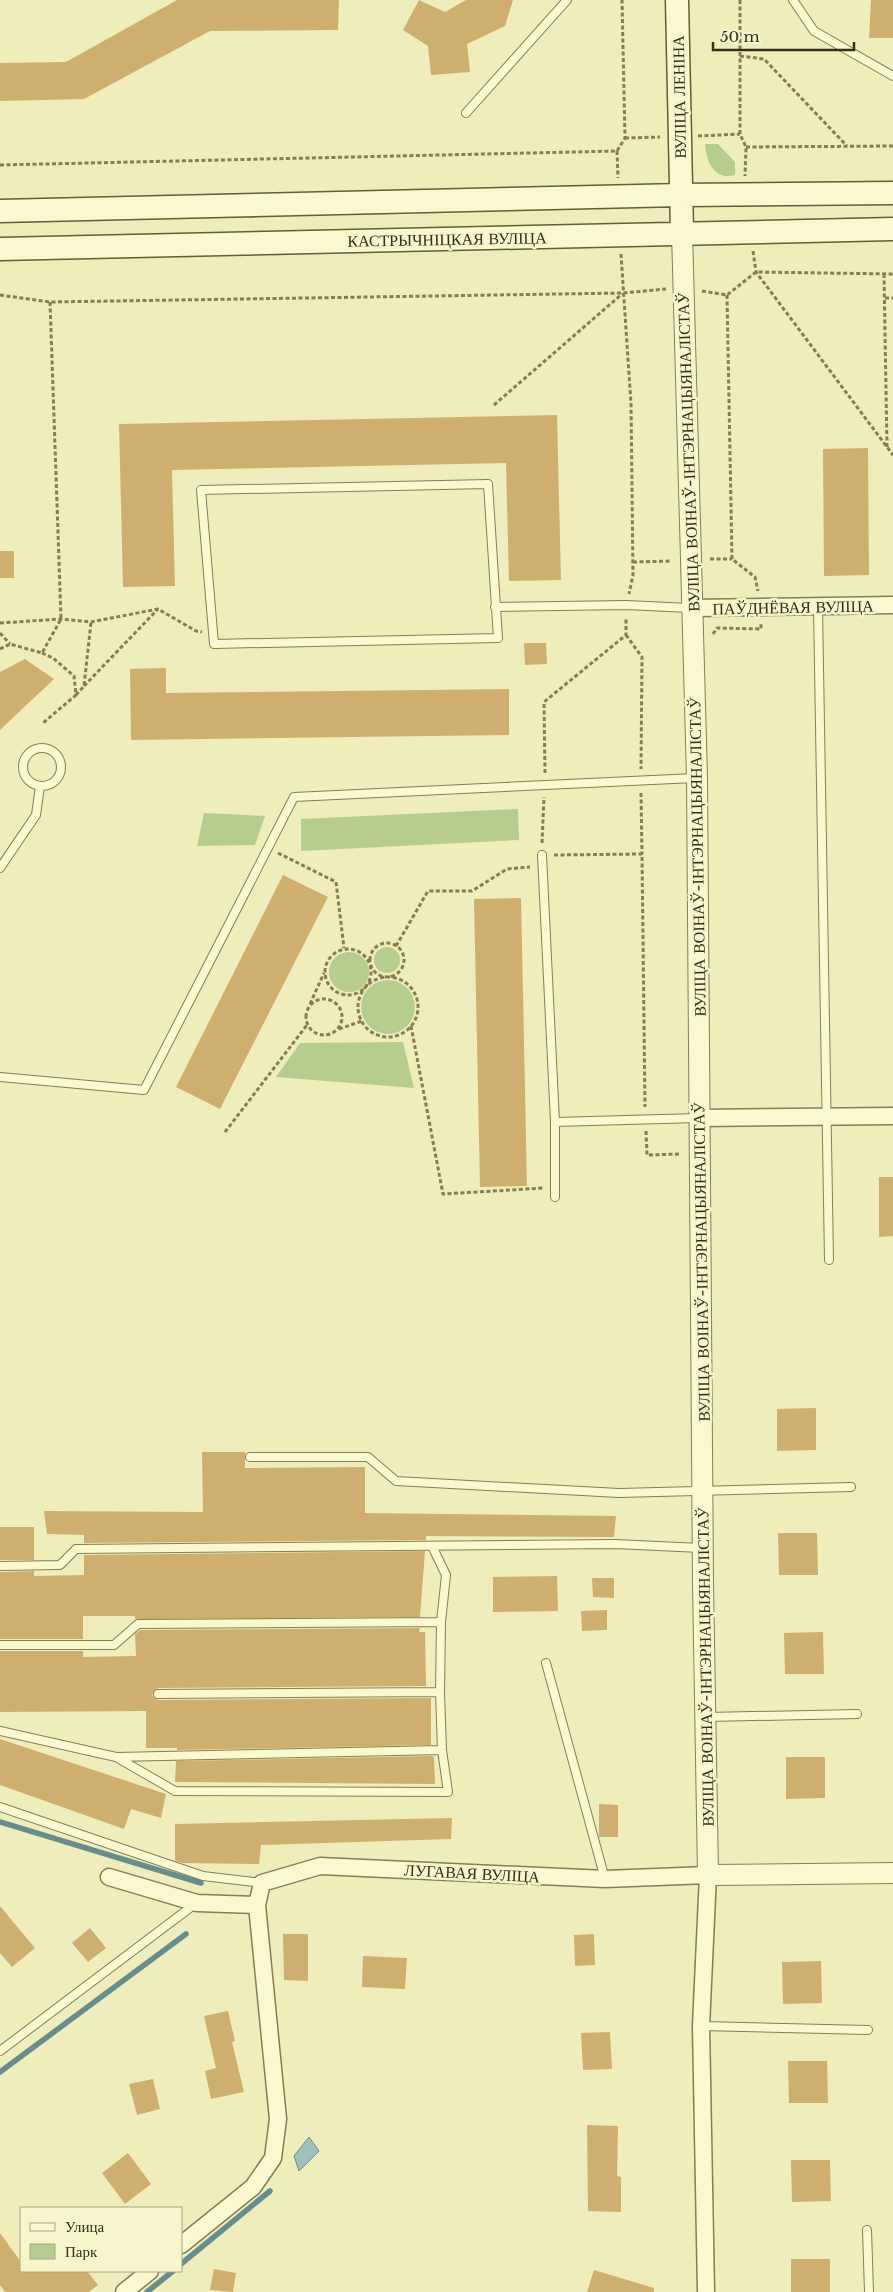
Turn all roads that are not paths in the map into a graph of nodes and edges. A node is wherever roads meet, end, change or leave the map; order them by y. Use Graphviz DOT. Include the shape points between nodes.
graph roads {
  1 [pos="568,0"];
  2 [pos="677,0"];
  3 [pos="793,0"];
  4 [pos="893,76"];
  5 [pos="466,113"];
  6 [pos="893,193"];
  7 [pos="681,194"];
  8 [pos="0,211"];
  9 [pos="893,228"];
  10 [pos="682,232"];
  11 [pos="0,249"];
  12 [pos="893,604"];
  13 [pos="495,607"];
  14 [pos="818,607"];
  15 [pos="693,608"];
  16 [pos="697,778"];
  17 [pos="40,786"];
  18 [pos="542,855"];
  19 [pos="0,868"];
  20 [pos="0,1077"];
  21 [pos="826,1116"];
  22 [pos="893,1116"];
  23 [pos="700,1118"];
  24 [pos="555,1122"];
  25 [pos="555,1197"];
  26 [pos="829,1260"];
  27 [pos="250,1458"];
  28 [pos="850,1487"];
  29 [pos="703,1492"];
  30 [pos="432,1546"];
  31 [pos="704,1548"];
  32 [pos="0,1566"];
  33 [pos="441,1622"];
  34 [pos="0,1646"];
  35 [pos="546,1663"];
  36 [pos="440,1692"];
  37 [pos="158,1694"];
  38 [pos="857,1714"];
  39 [pos="705,1716"];
  40 [pos="0,1731"];
  41 [pos="442,1750"];
  42 [pos="116,1757"];
  43 [pos="0,1807"];
  44 [pos="893,1873"];
  45 [pos="708,1875"];
  46 [pos="109,1877"];
  47 [pos="605,1879"];
  48 [pos="262,1883"];
  49 [pos="197,1903"];
  50 [pos="257,1905"];
  51 [pos="701,2026"];
  52 [pos="868,2030"];
  53 [pos="0,2051"];
  54 [pos="867,2230"];
  55 [pos="182,2244"];
  56 [pos="149,2272"];
  57 [pos="124,2292"];
  58 [pos="706,2292"];
  59 [pos="869,2292"];
  1 -- 5 [label="lane"];
  2 -- 7 [label="main road, ВУЛІЦА ЛЕНІНА"];
  3 -- 4 [label="lane" via="814,31"];
  6 -- 7 [label="main road"];
  7 -- 8 [label="main road"];
  7 -- 10 [label="main road, ВУЛІЦА ЛЕНІНА"];
  9 -- 10 [label="main road, КАСТРЫЧНІЦКАЯ ВУЛІЦА"];
  10 -- 11 [label="main road, КАСТРЫЧНІЦКАЯ ВУЛІЦА"];
  10 -- 15 [label="street, ВУЛІЦА ВОІНАЎ-ІНТЭРНАЦЫЯНАЛІСТАЎ"];
  12 -- 14 [label="street, ПАЎДНЁВАЯ ВУЛІЦА"];
  13 -- 13 [label="lane" via="488,484 202,490 214,644 498,638"];
  13 -- 15 [label="lane" via="626,605"];
  14 -- 15 [label="street, ПАЎДНЁВАЯ ВУЛІЦА"];
  14 -- 21 [label="lane"];
  15 -- 16 [label="street, ВУЛІЦА ВОІНАЎ-ІНТЭРНАЦЫЯНАЛІСТАЎ"];
  16 -- 20 [label="lane" via="294,796 144,1090"];
  16 -- 23 [label="street, ВУЛІЦА ВОІНАЎ-ІНТЭРНАЦЫЯНАЛІСТАЎ"];
  17 -- 17 [label="lane" via="49,785 61,772 58,755 43,747 27,753 22,770 25,778"];
  17 -- 19 [label="lane" via="36,815"];
  18 -- 24 [label="lane"];
  21 -- 22 [label="street"];
  21 -- 23 [label="street"];
  21 -- 26 [label="lane"];
  23 -- 24 [label="lane"];
  23 -- 29 [label="street, ВУЛІЦА ВОІНАЎ-ІНТЭРНАЦЫЯНАЛІСТАЎ"];
  24 -- 25 [label="lane"];
  27 -- 29 [label="lane" via="368,1457 396,1481 619,1493"];
  28 -- 29 [label="lane"];
  29 -- 31 [label="street, ВУЛІЦА ВОІНАЎ-ІНТЭРНАЦЫЯНАЛІСТАЎ"];
  30 -- 31 [label="lane" via="615,1544"];
  30 -- 32 [label="lane" via="76,1549 60,1565"];
  30 -- 33 [label="lane" via="446,1575"];
  31 -- 39 [label="street, ВУЛІЦА ВОІНАЎ-ІНТЭРНАЦЫЯНАЛІСТАЎ"];
  33 -- 34 [label="lane" via="138,1624 114,1645"];
  33 -- 36 [label="lane"];
  35 -- 47 [label="lane"];
  36 -- 37 [label="lane"];
  36 -- 41 [label="lane"];
  38 -- 39 [label="lane"];
  39 -- 45 [label="street, ВУЛІЦА ВОІНАЎ-ІНТЭРНАЦЫЯНАЛІСТАЎ"];
  40 -- 42 [label="lane"];
  41 -- 42 [label="lane"];
  41 -- 42 [label="lane" via="448,1792 174,1791"];
  43 -- 48 [label="lane" via="203,1876"];
  44 -- 45 [label="street"];
  45 -- 47 [label="street, ЛУГАВАЯ ВУЛІЦА"];
  45 -- 51 [label="street, ВУЛІЦА ВОІНАЎ-ІНТЭРНАЦЫЯНАЛІСТАЎ"];
  46 -- 49 [label="street"];
  47 -- 48 [label="street, ЛУГАВАЯ ВУЛІЦА" via="320,1866"];
  48 -- 50 [label="street"];
  49 -- 50 [label="street"];
  49 -- 53 [label="lane"];
  50 -- 55 [label="street" via="278,2119 273,2158 253,2187"];
  51 -- 52 [label="lane"];
  51 -- 58 [label="street, ВУЛІЦА ВОІНАЎ-ІНТЭРНАЦЫЯНАЛІСТАЎ"];
  54 -- 59 [label="lane"];
  56 -- 57 [label="street"];
}
